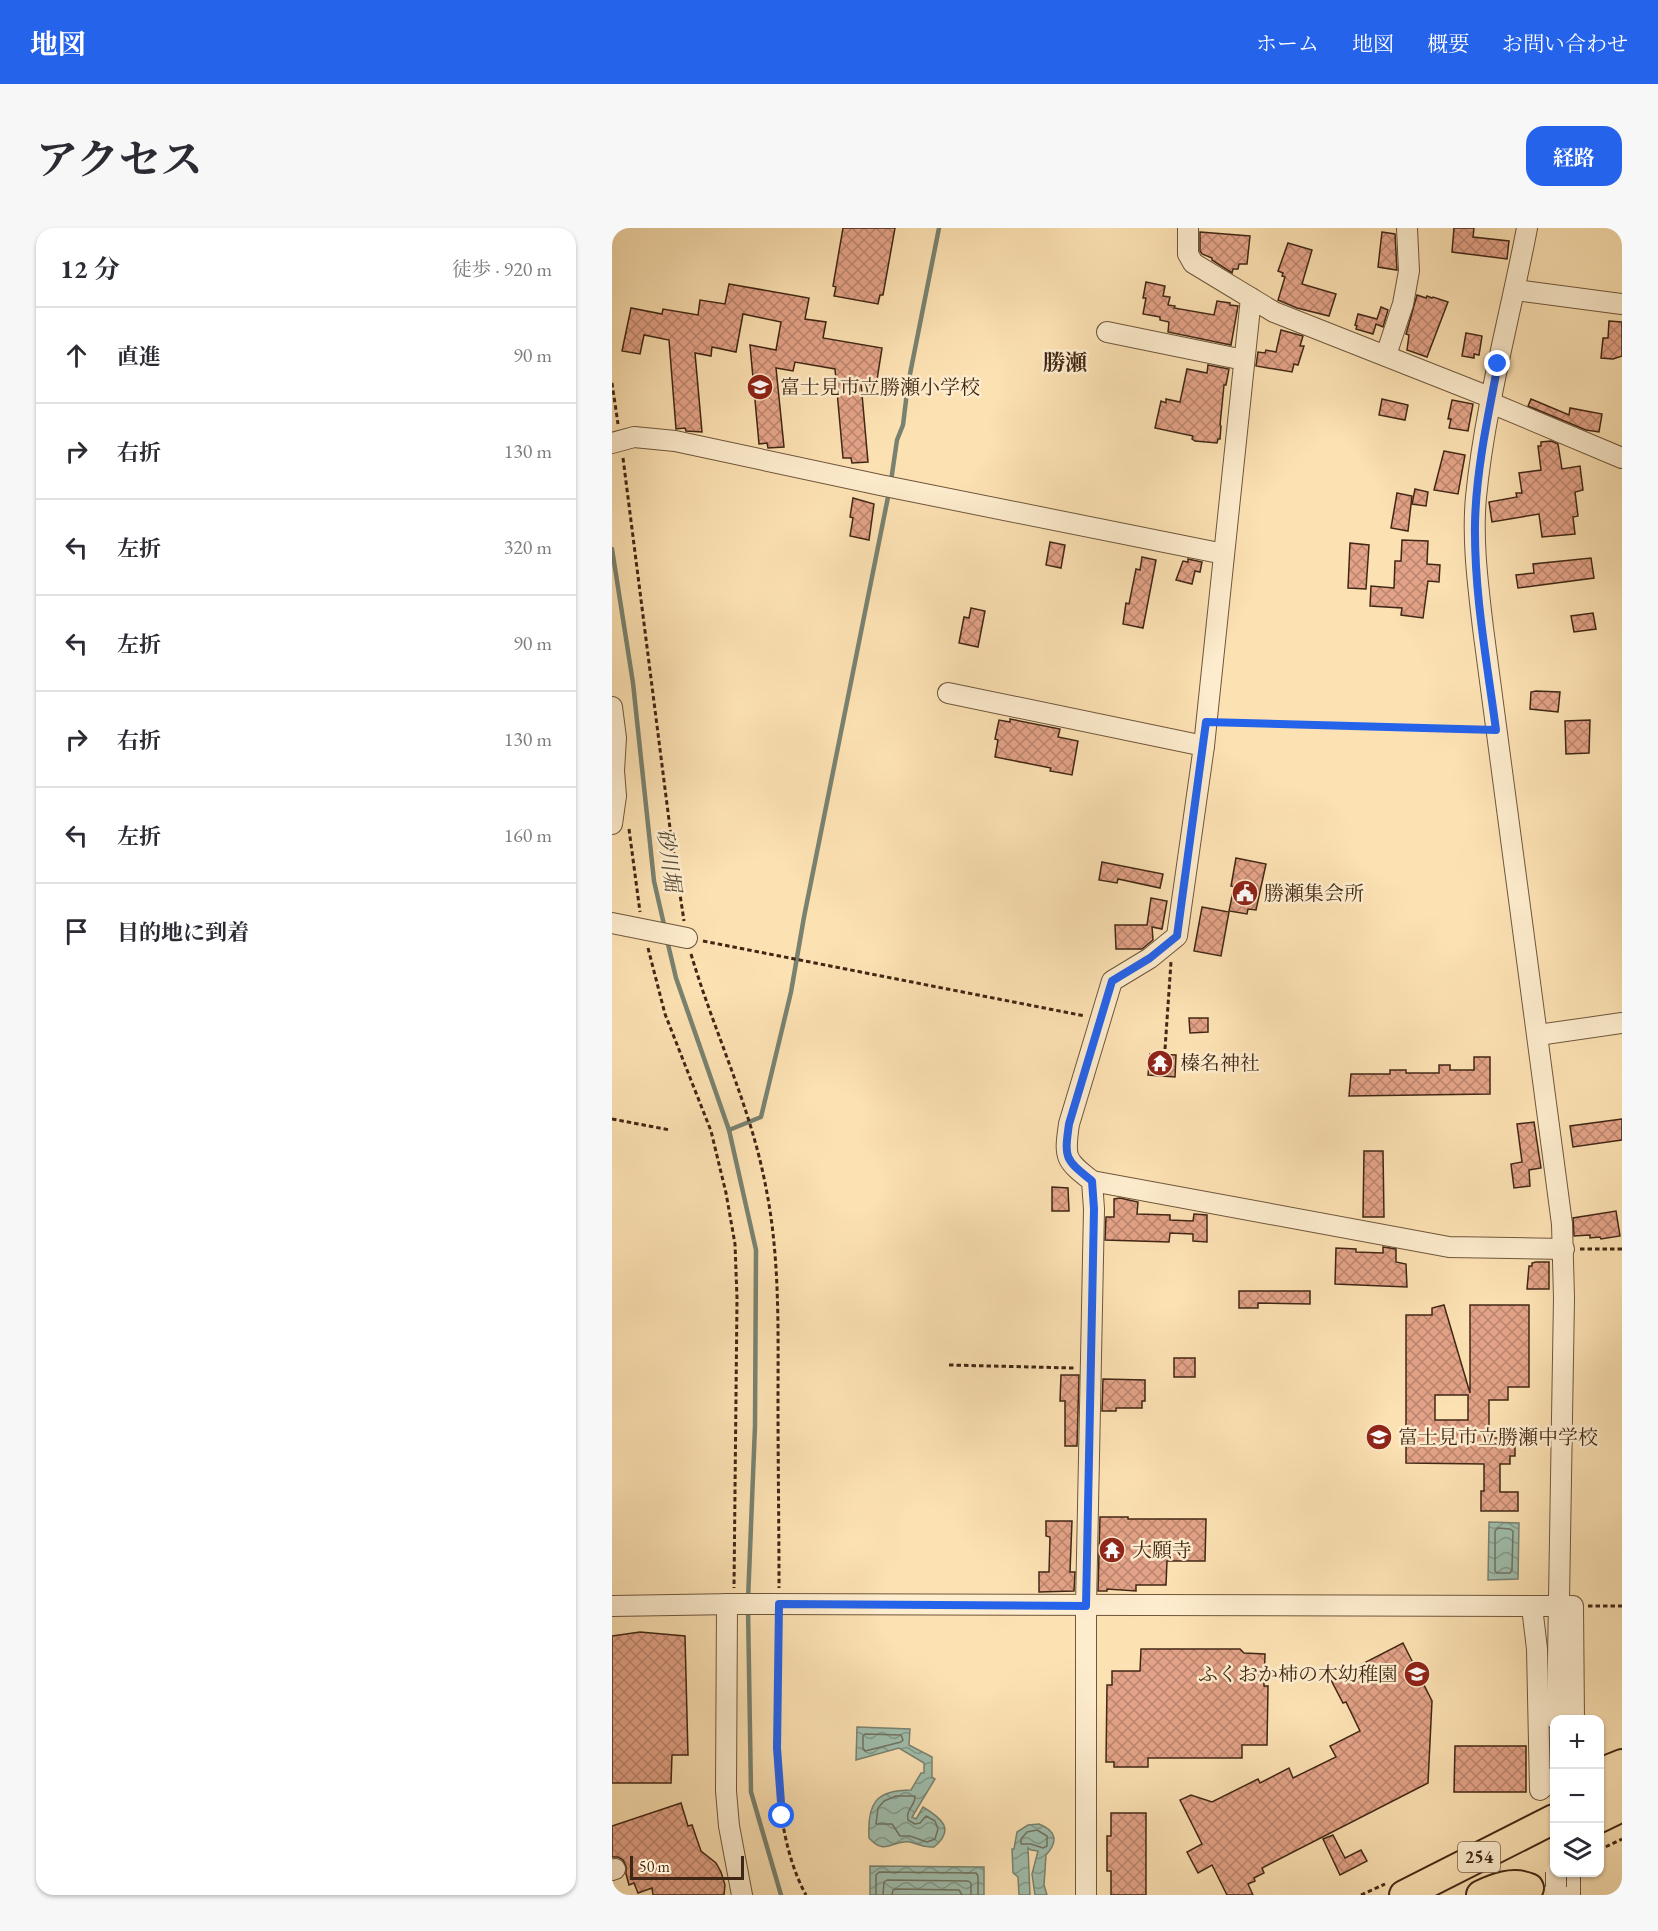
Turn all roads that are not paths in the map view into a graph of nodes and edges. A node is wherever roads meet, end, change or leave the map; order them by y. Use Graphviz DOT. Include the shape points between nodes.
graph roads {
  1 [pos="1188,228"];
  2 [pos="1407,228"];
  3 [pos="1527,228"];
  4 [pos="1515,290"];
  5 [pos="1251,298"];
  6 [pos="1622,304"];
  7 [pos="1107,332"];
  8 [pos="1386,355"];
  9 [pos="1244,360"];
  10 [pos="1491,400"];
  11 [pos="616,442"];
  12 [pos="1622,458"];
  13 [pos="1224,554"];
  14 [pos="948,693"];
  15 [pos="612,707"];
  16 [pos="1204,746"];
  17 [pos="620,826"];
  18 [pos="612,923"];
  19 [pos="687,938"];
  20 [pos="1622,1023"];
  21 [pos="1538,1035"];
  22 [pos="1092,1181"];
  23 [pos="1564,1249"];
  24 [pos="733,1604"];
  25 [pos="612,1606"];
  26 [pos="1086,1606"];
  27 [pos="1566,1607"];
  28 [pos="1532,1608"];
  29 [pos="1557,1715"];
  30 [pos="1574,1715"];
  31 [pos="1550,1781"];
  32 [pos="1622,1807"];
  33 [pos="1604,1816"];
  34 [pos="1550,1821"];
  35 [pos="1622,1828"];
  36 [pos="1604,1836"];
  37 [pos="1550,1843"];
  38 [pos="1556,1877"];
  39 [pos="1570,1877"];
  40 [pos="1532,1891"];
  41 [pos="742,1895"];
  42 [pos="1086,1895"];
  43 [pos="1404,1895"];
  44 [pos="1448,1895"];
  45 [pos="1481,1895"];
  46 [pos="1556,1895"];
  47 [pos="1570,1895"];
  1 -- 5 [label="street" via="1188,255 1193,263"];
  2 -- 8 [label="street" via="1409,271"];
  3 -- 4 [label="street"];
  4 -- 6 [label="street"];
  4 -- 10 [label="street"];
  5 -- 8 [label="street" via="1274,312"];
  5 -- 9 [label="street"];
  7 -- 9 [label="street"];
  8 -- 10 [label="street"];
  9 -- 13 [label="street"];
  10 -- 12 [label="street"];
  10 -- 21 [label="street" via="1476,497 1478,588"];
  11 -- 13 [label="street" via="634,437 675,441"];
  13 -- 16 [label="street"];
  14 -- 16 [label="street"];
  15 -- 17 [label="street"];
  16 -- 22 [label="street" via="1177,936 1112,981 1069,1124 1066,1147 1071,1164"];
  18 -- 19 [label="street"];
  20 -- 21 [label="street"];
  21 -- 23 [label="street"];
  22 -- 23 [label="street" via="1449,1247"];
  22 -- 26 [label="street"];
  23 -- 27 [label="street"];
  24 -- 25 [label="street"];
  24 -- 26 [label="street"];
  24 -- 41 [label="street" via="726,1791"];
  26 -- 28 [label="street"];
  26 -- 42 [label="street"];
  27 -- 28 [label="street"];
  27 -- 29 [label="street"];
  27 -- 30 [label="street"];
  28 -- 31 [label="street" via="1537,1649 1540,1790"];
  32 -- 33 [label="highway"];
  34 -- 43 [label="highway, 254"];
  35 -- 36 [label="highway"];
  37 -- 44 [label="highway, 254"];
  38 -- 46 [label="street, bridge"];
  39 -- 47 [label="street"];
  40 -- 45 [label="highway" via="1508,1885"];
}
